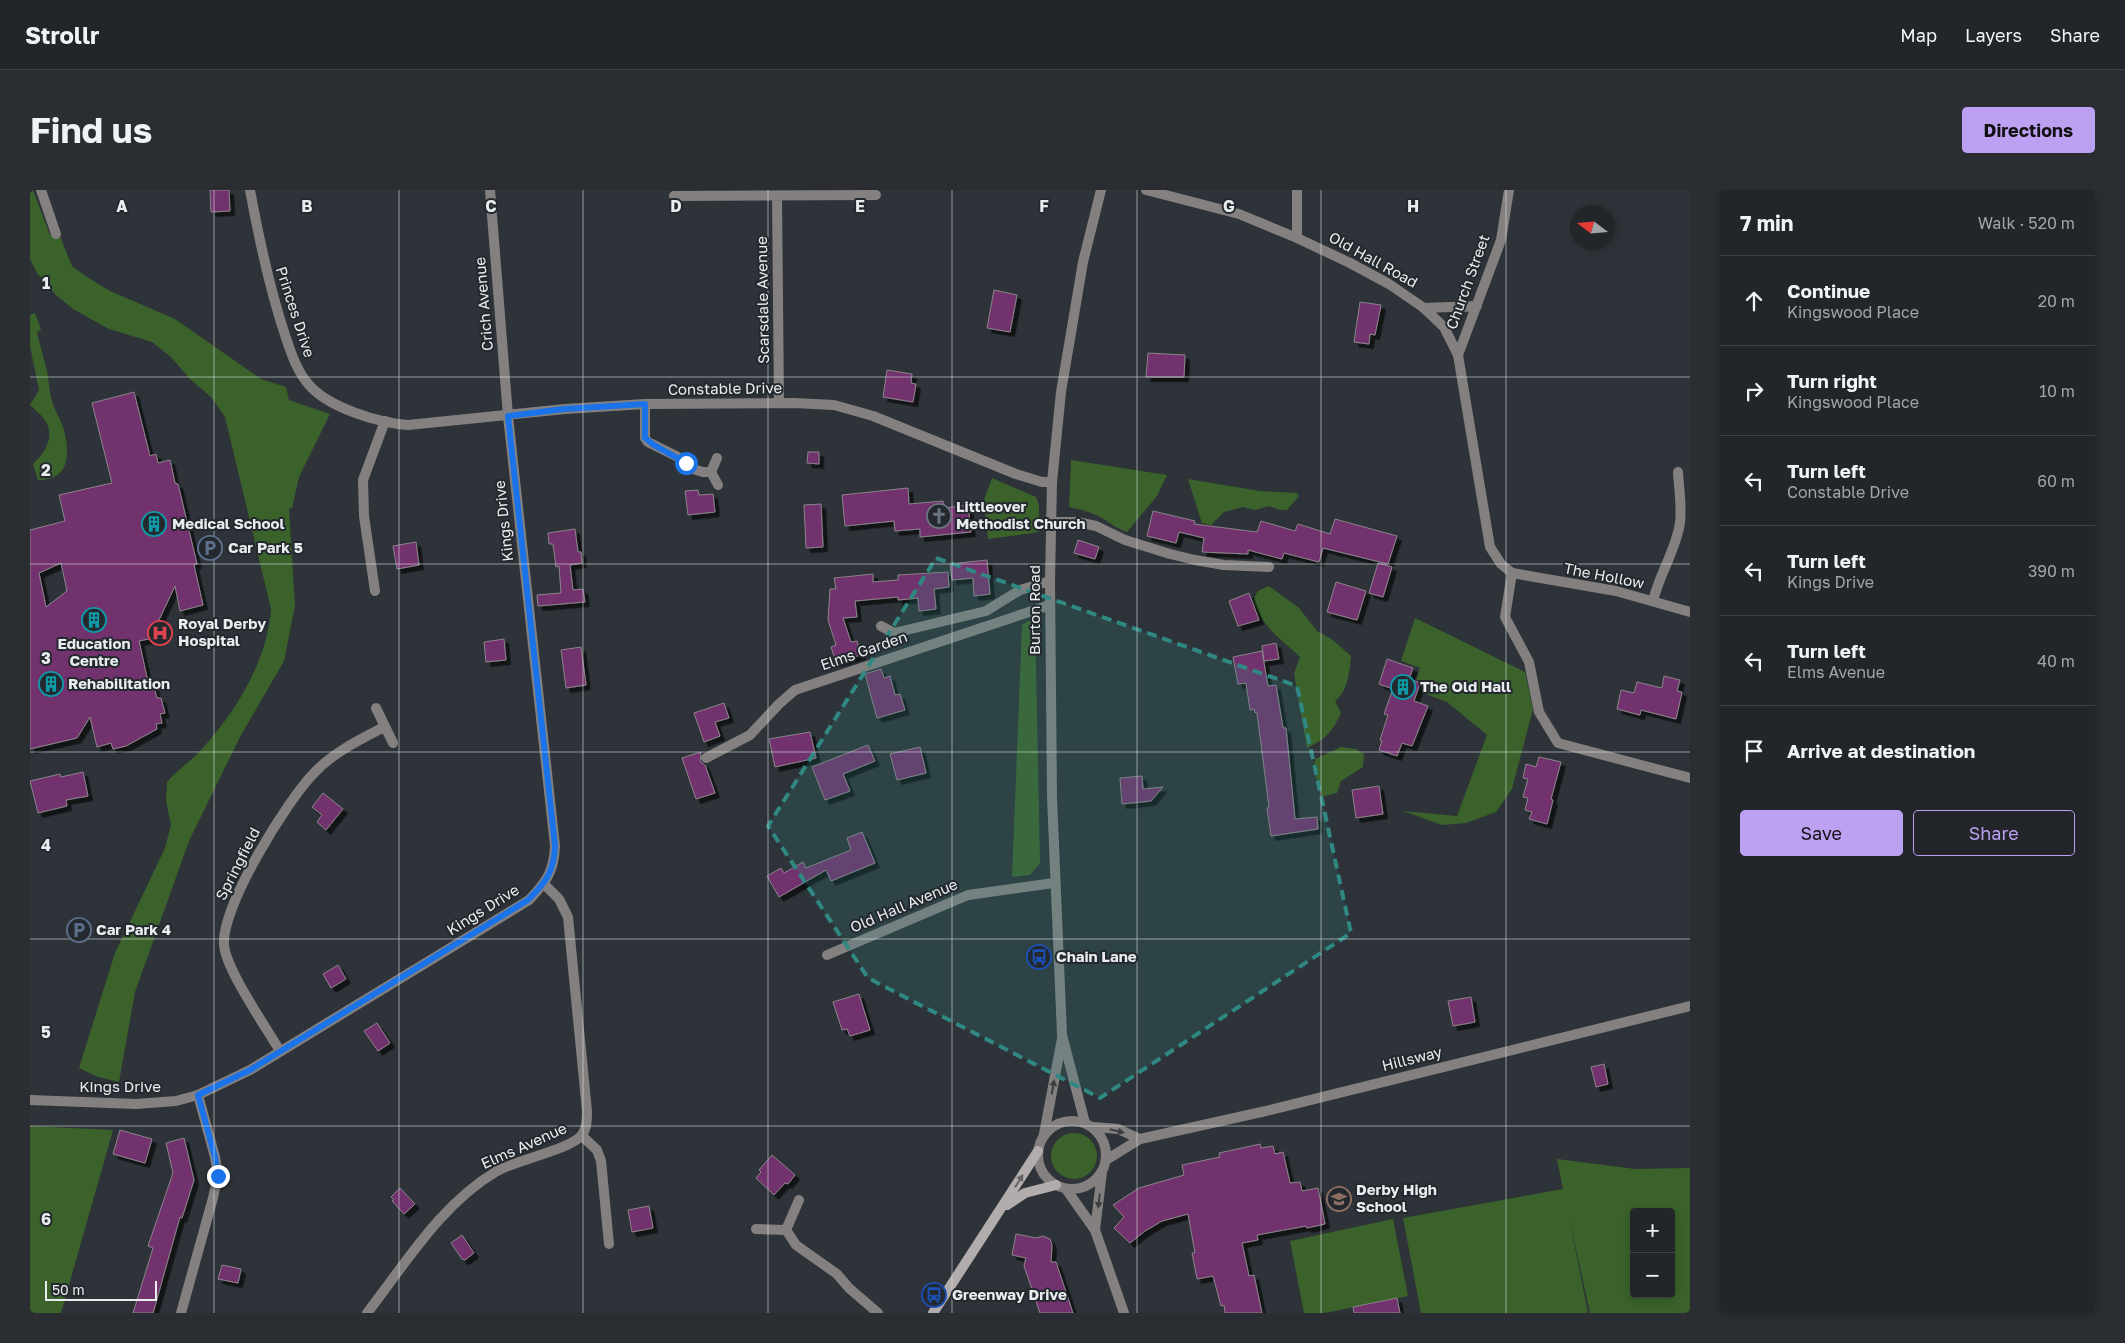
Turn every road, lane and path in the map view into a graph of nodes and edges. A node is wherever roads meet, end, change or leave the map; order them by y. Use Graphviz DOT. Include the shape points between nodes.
graph roads {
  1 [pos="41,190"];
  2 [pos="250,190"];
  3 [pos="490,190"];
  4 [pos="1101,190"];
  5 [pos="1146,190"];
  6 [pos="1297,190"];
  7 [pos="1509,190"];
  8 [pos="876,195"];
  9 [pos="674,196"];
  10 [pos="777,196"];
  11 [pos="56,234"];
  12 [pos="1297,238"];
  13 [pos="1476,306"];
  14 [pos="1424,308"];
  15 [pos="1458,354"];
  16 [pos="779,403"];
  17 [pos="645,404"];
  18 [pos="508,416"];
  19 [pos="385,421"];
  20 [pos="717,458"];
  21 [pos="711,472"];
  22 [pos="1678,472"];
  23 [pos="1052,482"];
  24 [pos="718,485"];
  25 [pos="1051,522"];
  26 [pos="1685,524"];
  27 [pos="1269,568"];
  28 [pos="1512,573"];
  29 [pos="1050,582"];
  30 [pos="375,591"];
  31 [pos="1653,601"];
  32 [pos="1050,605"];
  33 [pos="1690,612"];
  34 [pos="881,626"];
  35 [pos="376,708"];
  36 [pos="384,727"];
  37 [pos="393,743"];
  38 [pos="706,758"];
  39 [pos="1690,778"];
  40 [pos="1054,883"];
  41 [pos="544,884"];
  42 [pos="827,955"];
  43 [pos="1690,1006"];
  44 [pos="1062,1035"];
  45 [pos="280,1052"];
  46 [pos="198,1095"];
  47 [pos="30,1100"];
  48 [pos="1089,1125"];
  49 [pos="1044,1134"];
  50 [pos="582,1136"];
  51 [pos="1140,1139"];
  52 [pos="1038,1151"];
  53 [pos="1106,1160"];
  54 [pos="1102,1172"];
  55 [pos="1056,1185"];
  56 [pos="1066,1189"];
  57 [pos="799,1200"];
  58 [pos="1001,1211"];
  59 [pos="756,1229"];
  60 [pos="786,1230"];
  61 [pos="1095,1230"];
  62 [pos="609,1244"];
  63 [pos="181,1313"];
  64 [pos="367,1313"];
  65 [pos="878,1313"];
  66 [pos="933,1313"];
  67 [pos="1124,1313"];
  1 -- 11 [label="street"];
  2 -- 19 [label="street, Princes Drive" via="258,241 297,367 321,396"];
  3 -- 18 [label="street, Crich Avenue"];
  4 -- 23 [label="street, Burton Road" via="1083,262 1069,344"];
  5 -- 12 [label="street, Old Hall Road" via="1239,214"];
  6 -- 12 [label="street"];
  7 -- 13 [label="street, Church Street" via="1501,240"];
  8 -- 10 [label="street"];
  9 -- 10 [label="street"];
  10 -- 16 [label="street, Scarsdale Avenue"];
  12 -- 14 [label="street, Old Hall Road" via="1389,284"];
  13 -- 14 [label="street"];
  13 -- 15 [label="street, Church Street"];
  14 -- 15 [label="street, Old Hall Road" via="1444,327"];
  15 -- 28 [label="street, Old Hall Road" via="1490,547 1501,564"];
  16 -- 17 [label="street, Constable Drive"];
  16 -- 23 [label="street, Constable Drive" via="834,405 855,410 1016,474"];
  17 -- 18 [label="street, Constable Drive"];
  17 -- 21 [label="street" via="645,438 648,442 694,469"];
  18 -- 19 [label="street, Constable Drive" via="408,425"];
  18 -- 41 [label="street, Kings Drive" via="555,846 554,865"];
  19 -- 30 [label="street" via="363,480 364,516"];
  20 -- 21 [label="street"];
  21 -- 24 [label="street"];
  22 -- 26 [label="street"];
  23 -- 25 [label="street, Burton Road"];
  25 -- 27 [label="street" via="1096,526 1125,540 1178,556 1224,565"];
  25 -- 29 [label="street, Burton Road"];
  26 -- 31 [label="street" via="1657,584"];
  28 -- 31 [label="street, The Hollow" via="1616,591"];
  28 -- 39 [label="street" via="1505,617 1529,662 1539,712 1558,743"];
  29 -- 32 [label="street, Burton Road"];
  29 -- 34 [label="street" via="1020,590 986,611 964,617 894,633"];
  31 -- 33 [label="street, The Hollow"];
  32 -- 38 [label="street, Elms Garden" via="795,690 750,735"];
  32 -- 40 [label="street, Burton Road"];
  35 -- 36 [label="street"];
  36 -- 37 [label="street"];
  36 -- 45 [label="street, Springfield" via="342,750 307,781 265,843 240,890 226,927 224,945 228,962"];
  40 -- 42 [label="street, Old Hall Avenue" via="968,895"];
  40 -- 44 [label="street, Burton Road"];
  41 -- 45 [label="street, Kings Drive" via="528,900"];
  41 -- 50 [label="street, Elms Avenue" via="559,900 568,917 587,1111"];
  43 -- 51 [label="street, Hillsway"];
  44 -- 48 [label="street, Burton Road"];
  49 -- 44 [label="street, Burton Road, one-way"];
  45 -- 46 [label="street, Kings Drive"];
  46 -- 47 [label="street, Kings Drive" via="176,1101 136,1104"];
  46 -- 63 [label="street" via="218,1176"];
  48 -- 49 [label="street" via="1065,1121"];
  48 -- 51 [label="street, one-way" via="1118,1129"];
  48 -- 53 [label="street" via="1100,1134 1106,1146"];
  49 -- 52 [label="street"];
  50 -- 62 [label="street" via="598,1150 601,1161"];
  50 -- 64 [label="street, Elms Avenue" via="499,1170 468,1191 440,1219"];
  51 -- 53 [label="street, Hillsway"];
  52 -- 55 [label="street" via="1042,1171"];
  58 -- 52 [label="main road, one-way"];
  53 -- 54 [label="street"];
  54 -- 56 [label="street" via="1087,1186"];
  54 -- 61 [label="street, one-way"];
  55 -- 56 [label="street"];
  55 -- 58 [label="main road" via="1025,1193"];
  56 -- 61 [label="street"];
  57 -- 60 [label="street"];
  58 -- 66 [label="main road"];
  59 -- 60 [label="street"];
  60 -- 65 [label="street" via="796,1244 837,1274 848,1288"];
  61 -- 67 [label="street"];
}
